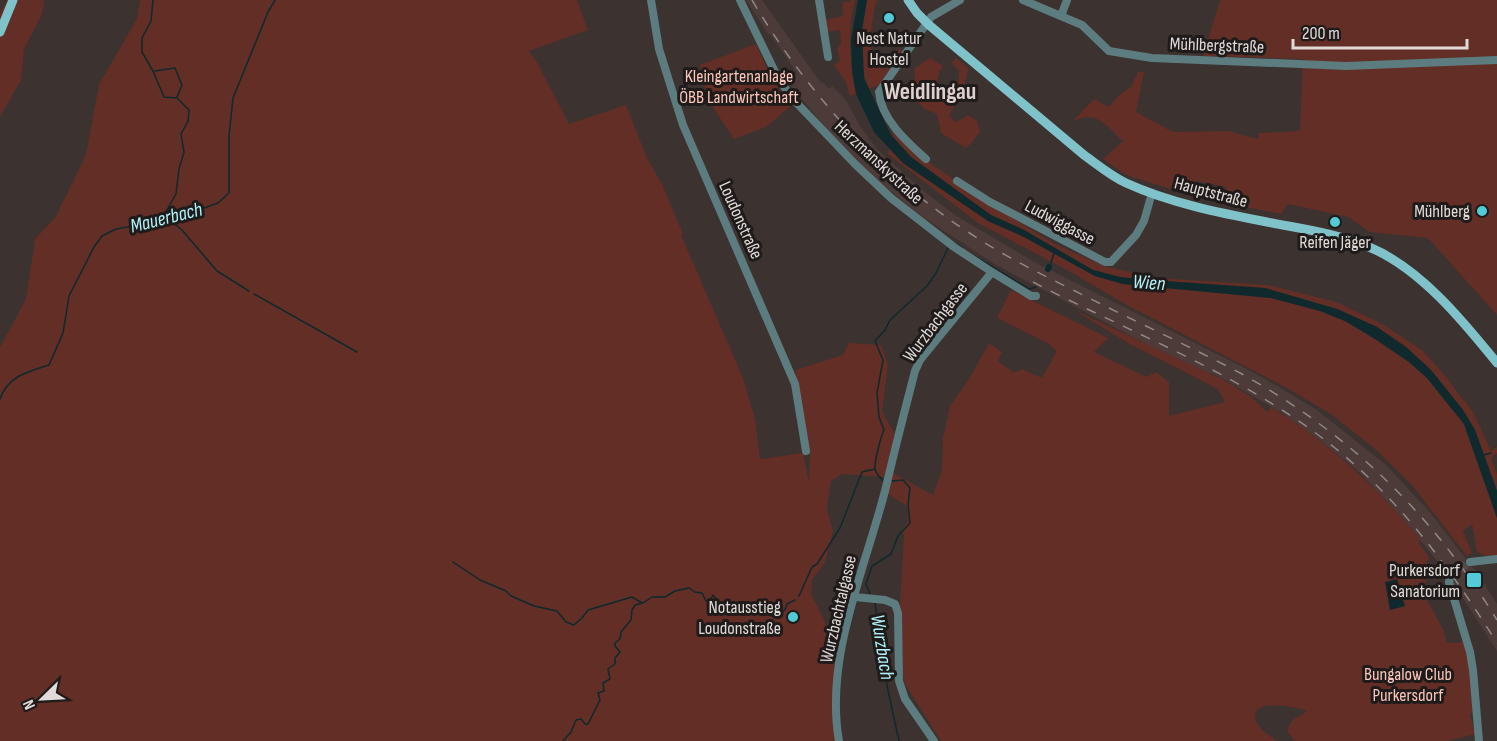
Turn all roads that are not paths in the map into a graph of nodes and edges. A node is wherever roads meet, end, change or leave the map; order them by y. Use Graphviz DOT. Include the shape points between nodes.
graph roads {
  1 [pos="13,0"];
  2 [pos="651,0"];
  3 [pos="740,0"];
  4 [pos="819,0"];
  5 [pos="908,0"];
  6 [pos="960,0"];
  7 [pos="1023,0"];
  8 [pos="1067,0"];
  9 [pos="1061,16"];
  10 [pos="926,23"];
  11 [pos="0,32"];
  12 [pos="828,57"];
  13 [pos="1497,60"];
  14 [pos="926,159"];
  15 [pos="957,181"];
  16 [pos="1152,193"];
  17 [pos="954,246"];
  18 [pos="992,272"];
  19 [pos="1036,296"];
  20 [pos="1497,363"];
  21 [pos="806,451"];
  22 [pos="886,487"];
  23 [pos="1497,559"];
  24 [pos="1470,562"];
  25 [pos="1450,576"];
  26 [pos="859,598"];
  27 [pos="1479,738"];
  28 [pos="839,741"];
  29 [pos="934,741"];
  1 -- 11 [label="main road"];
  2 -- 21 [label="street, Loudonstraße" via="659,49 683,125 795,384"];
  3 -- 17 [label="street, Herzmanskystraße" via="776,74 796,103 877,185"];
  4 -- 12 [label="street"];
  5 -- 10 [label="main road, Hauptstraße"];
  6 -- 10 [label="street"];
  7 -- 9 [label="street, Mühlbergstraße"];
  8 -- 9 [label="street"];
  9 -- 13 [label="street, Mühlbergstraße" via="1082,25 1109,51 1152,58 1346,66"];
  10 -- 14 [label="street" via="879,92 884,109 909,144"];
  10 -- 16 [label="main road, Hauptstraße" via="1084,155 1122,180"];
  15 -- 16 [label="street, Ludwiggasse" via="1105,262 1111,262 1136,235"];
  16 -- 20 [label="main road, Hauptstraße" via="1227,214 1340,236 1371,248 1401,265 1434,293"];
  17 -- 18 [label="street, Wurzbachgasse"];
  18 -- 19 [label="street"];
  18 -- 22 [label="street, Wurzbachgasse" via="920,360"];
  22 -- 26 [label="street, Wurzbachtalgasse"];
  23 -- 24 [label="street"];
  25 -- 27 [label="street" via="1470,652"];
  26 -- 28 [label="street, Wurzbachtalgasse" via="847,628 837,681"];
  26 -- 29 [label="street" via="895,604 899,681 905,699"];
}
